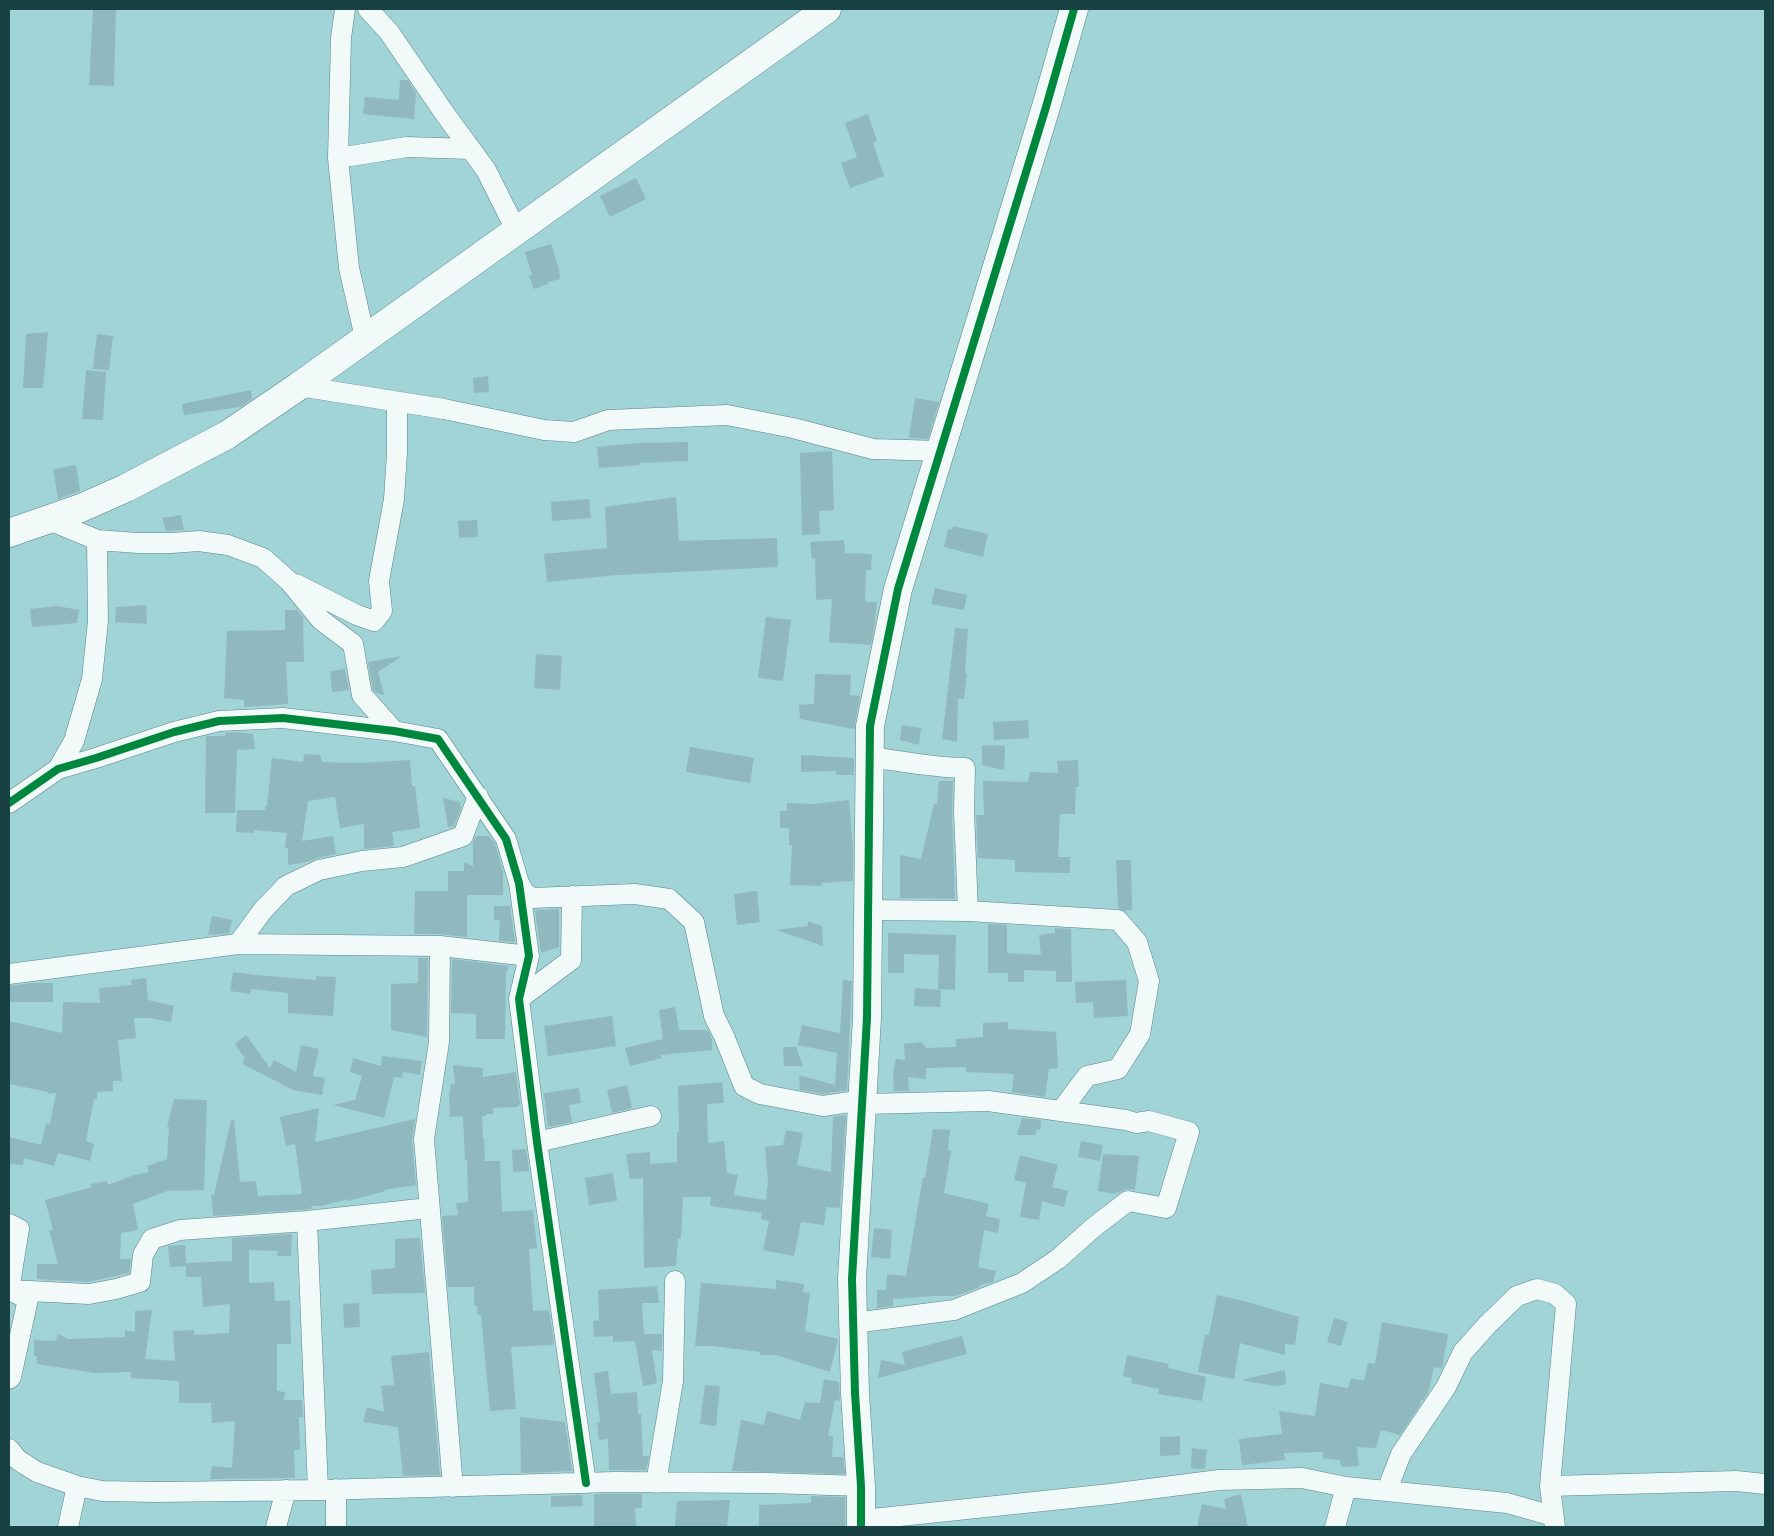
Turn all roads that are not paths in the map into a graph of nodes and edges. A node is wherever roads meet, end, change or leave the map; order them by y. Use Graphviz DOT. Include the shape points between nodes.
graph roads {
  1 [pos="346,9"];
  2 [pos="368,9"];
  3 [pos="827,9"];
  4 [pos="1074,9"];
  5 [pos="470,149"];
  6 [pos="338,158"];
  7 [pos="516,230"];
  8 [pos="365,338"];
  9 [pos="299,386"];
  10 [pos="397,402"];
  11 [pos="941,451"];
  12 [pos="49,520"];
  13 [pos="9,533"];
  14 [pos="97,540"];
  15 [pos="290,581"];
  16 [pos="394,731"];
  17 [pos="870,757"];
  18 [pos="58,769"];
  19 [pos="478,796"];
  20 [pos="9,803"];
  21 [pos="519,883"];
  22 [pos="572,896"];
  23 [pos="868,910"];
  24 [pos="968,911"];
  25 [pos="238,944"];
  26 [pos="440,946"];
  27 [pos="530,956"];
  28 [pos="9,974"];
  29 [pos="519,998"];
  30 [pos="864,1104"];
  31 [pos="1061,1111"];
  32 [pos="651,1116"];
  33 [pos="537,1142"];
  34 [pos="429,1208"];
  35 [pos="307,1221"];
  36 [pos="9,1224"];
  37 [pos="675,1281"];
  38 [pos="9,1290"];
  39 [pos="854,1323"];
  40 [pos="10,1377"];
  41 [pos="9,1449"];
  42 [pos="586,1483"];
  43 [pos="656,1483"];
  44 [pos="1765,1484"];
  45 [pos="76,1486"];
  46 [pos="861,1486"];
  47 [pos="1550,1486"];
  48 [pos="453,1487"];
  49 [pos="1346,1487"];
  50 [pos="286,1490"];
  51 [pos="327,1490"];
  52 [pos="1387,1490"];
  53 [pos="1554,1521"];
  54 [pos="862,1523"];
  55 [pos="68,1527"];
  56 [pos="276,1527"];
  57 [pos="336,1527"];
  58 [pos="1335,1527"];
  1 -- 6 [label="street" via="341,38"];
  2 -- 5 [label="street" via="389,32"];
  3 -- 7 [label="street"];
  4 -- 11 [label="street"];
  5 -- 6 [label="street" via="407,147"];
  5 -- 7 [label="street" via="486,170"];
  6 -- 8 [label="street" via="349,268"];
  7 -- 8 [label="street"];
  8 -- 9 [label="street"];
  9 -- 10 [label="street"];
  9 -- 12 [label="street" via="227,435 126,488"];
  10 -- 11 [label="street" via="544,430 574,432 608,420 727,415 873,449"];
  10 -- 15 [label="street" via="398,453 394,499 379,581 382,611 374,621"];
  11 -- 17 [label="street" via="898,589 870,726"];
  12 -- 13 [label="street"];
  12 -- 14 [label="street"];
  14 -- 15 [label="street" via="138,543 199,540 228,545 263,558"];
  14 -- 18 [label="street" via="98,621 92,679 74,741"];
  15 -- 16 [label="street" via="321,620 353,644 362,695"];
  16 -- 18 [label="street" via="283,718 219,721"];
  16 -- 19 [label="street" via="438,739"];
  17 -- 23 [label="street"];
  17 -- 24 [label="street" via="942,768 965,768"];
  18 -- 20 [label="street"];
  19 -- 21 [label="street" via="506,839"];
  19 -- 25 [label="street" via="464,836 403,857 319,870 286,886 262,910"];
  21 -- 22 [label="street" via="532,898"];
  21 -- 27 [label="street"];
  22 -- 29 [label="street" via="571,960"];
  22 -- 30 [label="street" via="635,894 669,899 694,922 714,1016 744,1086 760,1094 824,1106 850,1102"];
  23 -- 24 [label="street"];
  23 -- 30 [label="street"];
  24 -- 31 [label="street" via="1118,920 1137,942 1149,981 1140,1034 1118,1069 1087,1076"];
  25 -- 26 [label="street"];
  25 -- 28 [label="street"];
  26 -- 27 [label="street"];
  26 -- 34 [label="street" via="439,1042 424,1139"];
  27 -- 29 [label="street"];
  29 -- 33 [label="street"];
  30 -- 31 [label="street" via="988,1101"];
  30 -- 39 [label="street" via="852,1279"];
  31 -- 39 [label="street" via="1136,1123 1148,1121 1189,1132 1166,1208 1128,1201 1058,1259 1022,1283 954,1310"];
  32 -- 33 [label="street"];
  33 -- 42 [label="street"];
  34 -- 35 [label="street"];
  34 -- 48 [label="street"];
  35 -- 38 [label="street" via="180,1230 152,1239 143,1255 140,1282 116,1289 89,1294"];
  35 -- 51 [label="street"];
  36 -- 38 [label="street" via="19,1229"];
  37 -- 43 [label="street" via="672,1381"];
  38 -- 40 [label="street" via="28,1299"];
  39 -- 46 [label="street"];
  41 -- 45 [label="street" via="18,1460 37,1472"];
  42 -- 43 [label="street"];
  42 -- 48 [label="street"];
  43 -- 46 [label="street"];
  44 -- 47 [label="street" via="1736,1481"];
  45 -- 50 [label="street" via="157,1492"];
  45 -- 55 [label="street"];
  46 -- 54 [label="street"];
  47 -- 52 [label="street" via="1566,1304 1555,1294 1537,1289 1517,1296 1463,1352 1446,1388 1401,1454"];
  47 -- 53 [label="street"];
  48 -- 51 [label="street"];
  49 -- 52 [label="street"];
  49 -- 54 [label="street" via="1302,1478 1219,1480"];
  49 -- 58 [label="street"];
  50 -- 51 [label="street"];
  50 -- 56 [label="street"];
  51 -- 57 [label="street"];
  52 -- 53 [label="street" via="1507,1503"];
}
